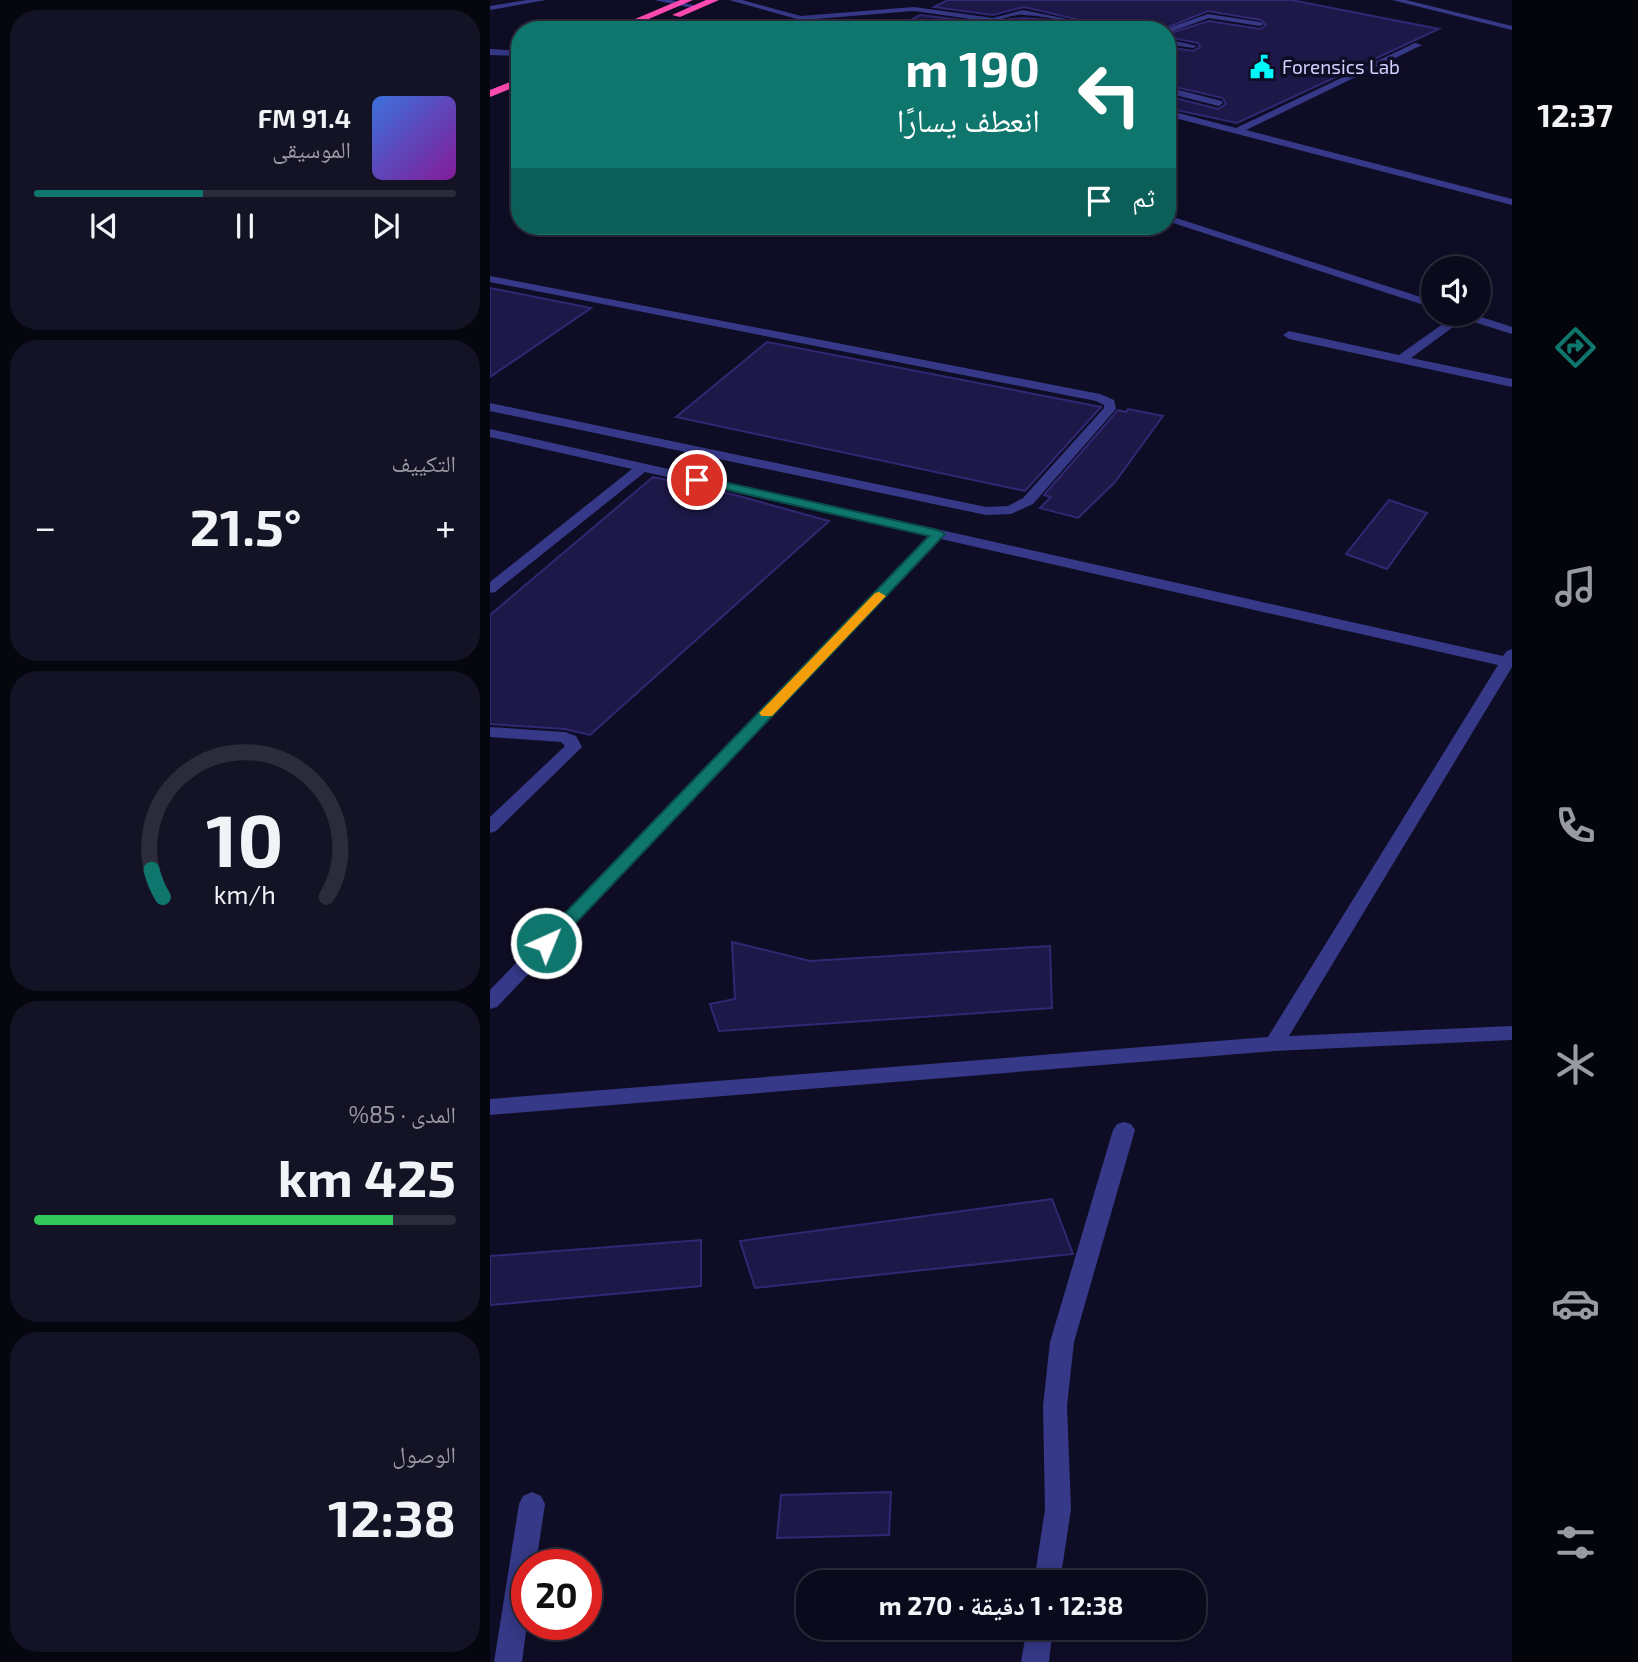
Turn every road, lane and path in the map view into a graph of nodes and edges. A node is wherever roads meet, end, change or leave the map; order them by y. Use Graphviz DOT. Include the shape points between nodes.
graph roads {
  1 [pos="542,0"];
  2 [pos="658,0"];
  3 [pos="714,0"];
  4 [pos="733,0"];
  5 [pos="1396,0"];
  6 [pos="683,2"];
  7 [pos="697,7"];
  8 [pos="490,8"];
  9 [pos="802,18"];
  10 [pos="992,20"];
  11 [pos="636,21"];
  12 [pos="664,21"];
  13 [pos="813,21"];
  14 [pos="1077,21"];
  15 [pos="1259,24"];
  16 [pos="1176,27"];
  17 [pos="1512,28"];
  18 [pos="1176,43"];
  19 [pos="1418,45"];
  20 [pos="1193,46"];
  21 [pos="490,52"];
  22 [pos="511,53"];
  23 [pos="511,85"];
  24 [pos="1176,92"];
  25 [pos="490,94"];
  26 [pos="1219,103"];
  27 [pos="1176,115"];
  28 [pos="1237,131"];
  29 [pos="1512,202"];
  30 [pos="1176,221"];
  31 [pos="490,279"];
  32 [pos="1421,301"];
  33 [pos="1491,324"];
  34 [pos="1444,326"];
  35 [pos="1512,331"];
  36 [pos="1289,335"];
  37 [pos="1401,359"];
  38 [pos="1512,383"];
  39 [pos="490,407"];
  40 [pos="490,433"];
  41 [pos="643,467"];
  42 [pos="938,534"];
  43 [pos="490,589"];
  44 [pos="1509,658"];
  45 [pos="490,732"];
  46 [pos="490,827"];
  47 [pos="490,1002"];
  48 [pos="1512,1033"];
  49 [pos="1274,1044"];
  50 [pos="490,1107"];
  51 [pos="1124,1130"];
  52 [pos="532,1504"];
  53 [pos="1049,1570"];
  54 [pos="1038,1640"];
  55 [pos="508,1662"];
  56 [pos="1035,1662"];
  1 -- 8 [label="street"];
  2 -- 6 [label="street"];
  3 -- 7 [label="highway"];
  4 -- 9 [label="street"];
  5 -- 17 [label="street"];
  6 -- 7 [label="street"];
  6 -- 11 [label="highway"];
  7 -- 12 [label="highway"];
  9 -- 10 [label="street" via="914,9"];
  9 -- 13 [label="street"];
  10 -- 14 [label="street" via="1037,12"];
  15 -- 16 [label="street" via="1208,16"];
  18 -- 20 [label="street"];
  19 -- 28 [label="street"];
  21 -- 22 [label="street"];
  23 -- 25 [label="highway"];
  24 -- 26 [label="street"];
  27 -- 28 [label="street"];
  28 -- 29 [label="street"];
  30 -- 32 [label="street"];
  31 -- 39 [label="street" via="1100,398 1110,403 1110,409 1028,501 1010,510 986,510"];
  33 -- 35 [label="street"];
  34 -- 37 [label="street"];
  36 -- 37 [label="street"];
  37 -- 38 [label="street"];
  40 -- 41 [label="street"];
  41 -- 42 [label="street"];
  41 -- 43 [label="street"];
  42 -- 44 [label="street"];
  42 -- 47 [label="street"];
  44 -- 49 [label="street"];
  45 -- 46 [label="street" via="565,737 574,747"];
  48 -- 49 [label="street"];
  49 -- 50 [label="street"];
  51 -- 53 [label="street" via="1062,1342 1055,1406 1058,1510"];
  52 -- 55 [label="street"];
  54 -- 56 [label="street"];
}
